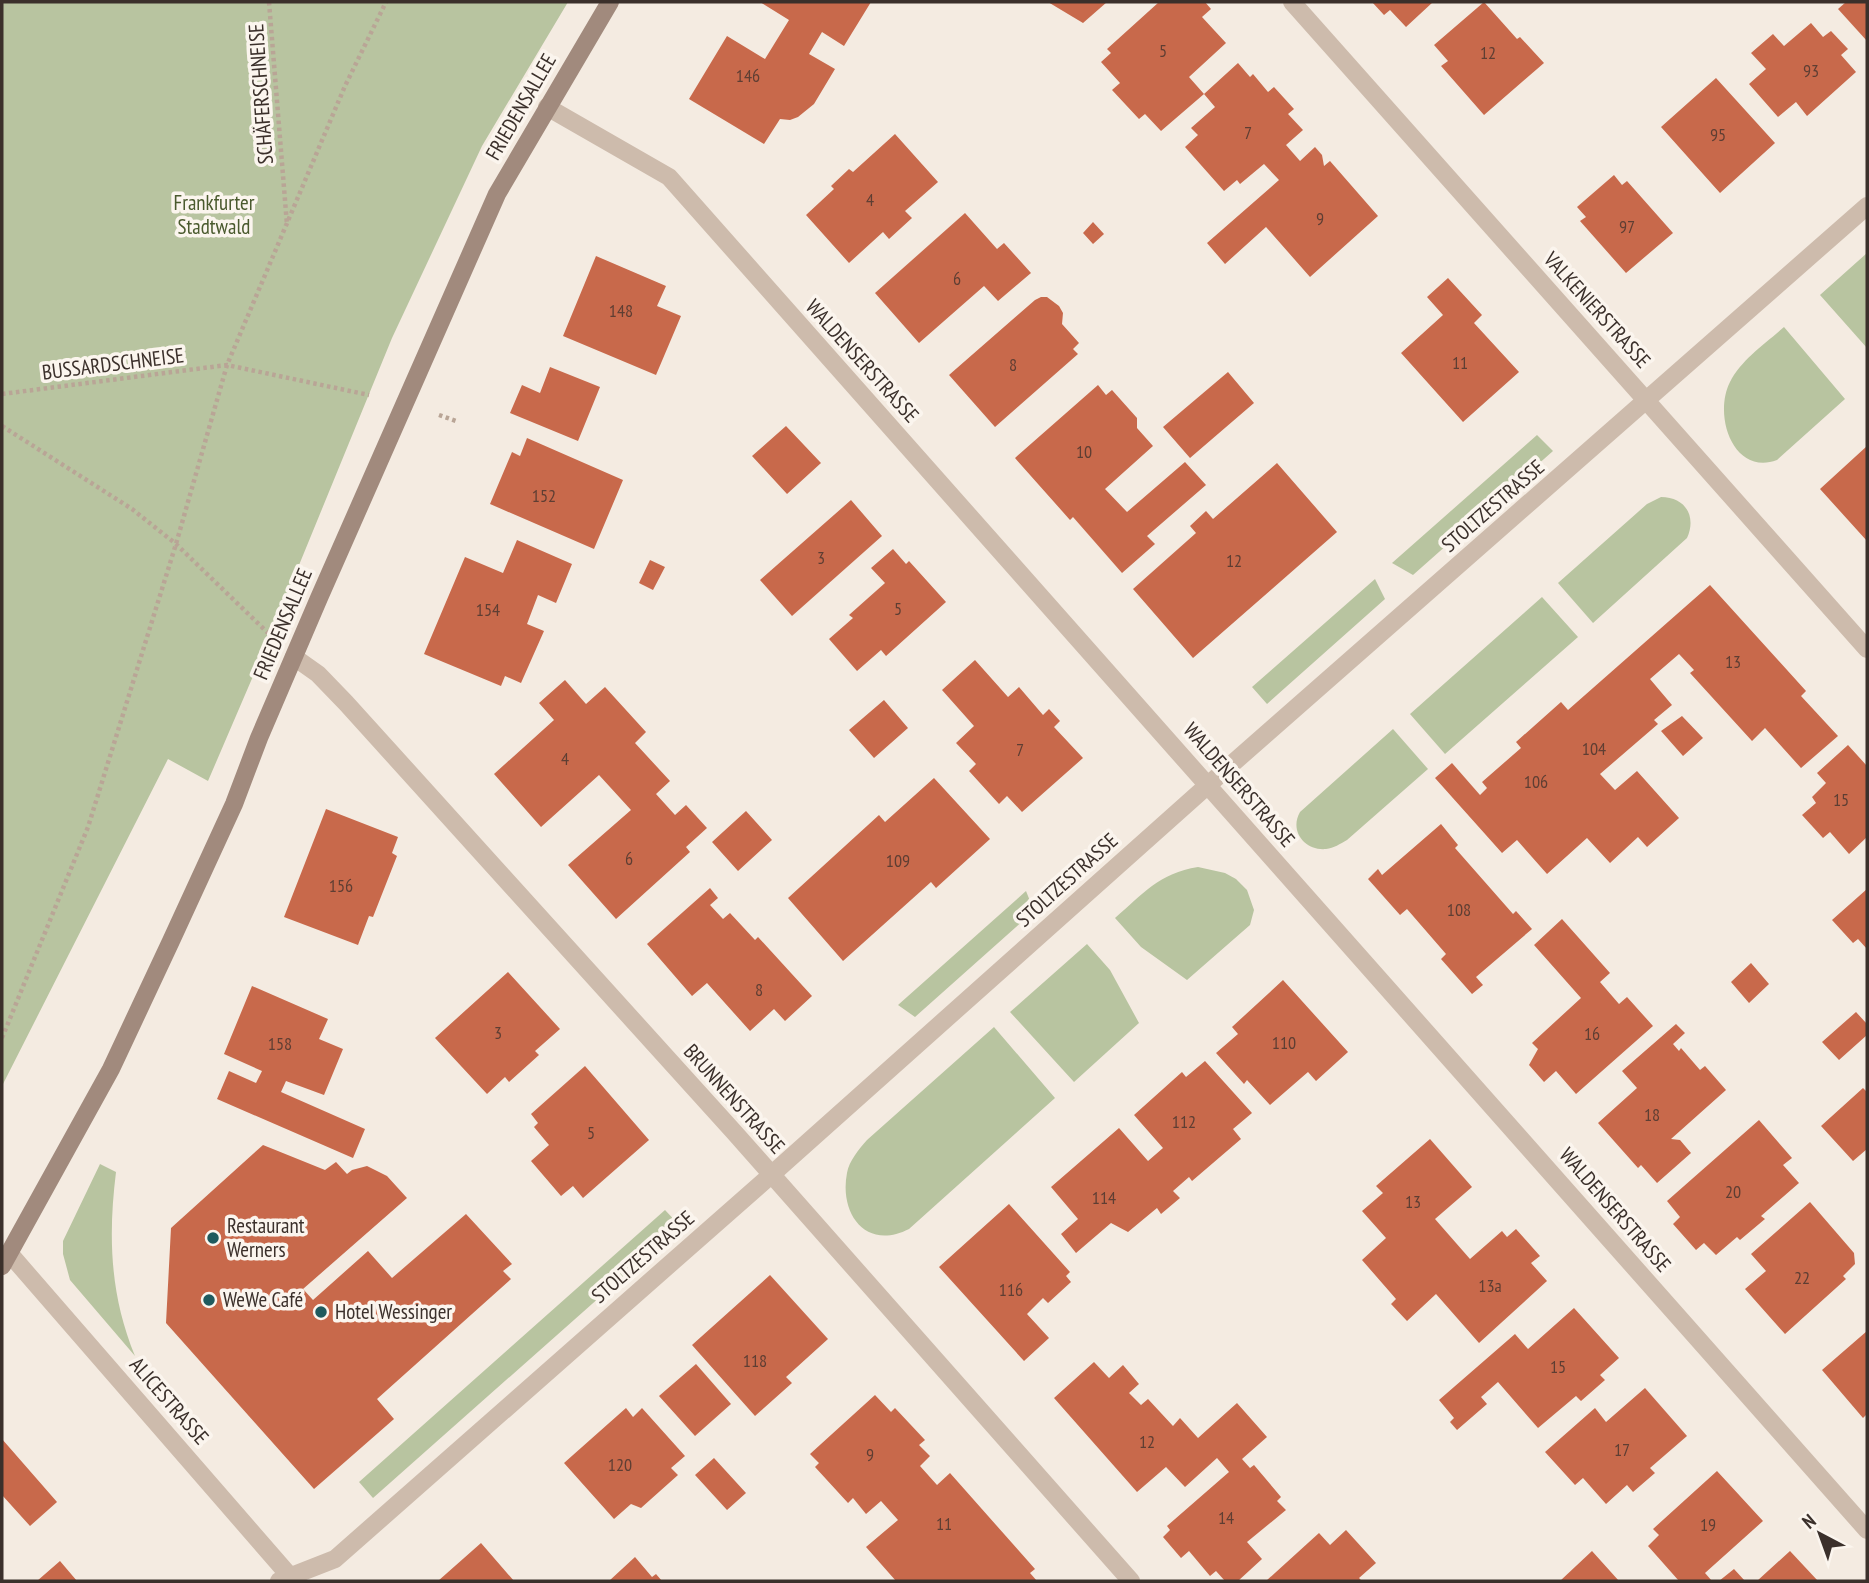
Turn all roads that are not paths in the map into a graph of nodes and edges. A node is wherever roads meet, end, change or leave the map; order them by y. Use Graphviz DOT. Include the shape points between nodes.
graph roads {
  1 [pos="610,2"];
  2 [pos="1292,2"];
  3 [pos="547,107"];
  4 [pos="1867,206"];
  5 [pos="1647,401"];
  6 [pos="1867,649"];
  7 [pos="294,657"];
  8 [pos="1208,785"];
  9 [pos="771,1175"];
  10 [pos="5,1259"];
  11 [pos="1867,1530"];
  12 [pos="288,1580"];
  13 [pos="1131,1581"];
  1 -- 3 [label="street, FRIEDENSALLEE"];
  2 -- 5 [label="street, VALKENIERSTRASSE"];
  3 -- 7 [label="street, FRIEDENSALLEE" via="497,194"];
  3 -- 8 [label="street, WALDENSERSTRASSE" via="669,177"];
  4 -- 5 [label="street, STOLTZESTRASSE"];
  5 -- 6 [label="street, VALKENIERSTRASSE"];
  5 -- 8 [label="street, STOLTZESTRASSE"];
  7 -- 9 [label="street, BRUNNENSTRASSE" via="346,703"];
  7 -- 10 [label="street, FRIEDENSALLEE" via="234,804 111,1069"];
  8 -- 9 [label="street, STOLTZESTRASSE"];
  8 -- 11 [label="street, WALDENSERSTRASSE"];
  9 -- 12 [label="street, STOLTZESTRASSE" via="335,1559"];
  9 -- 13 [label="street, BRUNNENSTRASSE"];
  10 -- 12 [label="street, ALICESTRASSE"];
}
